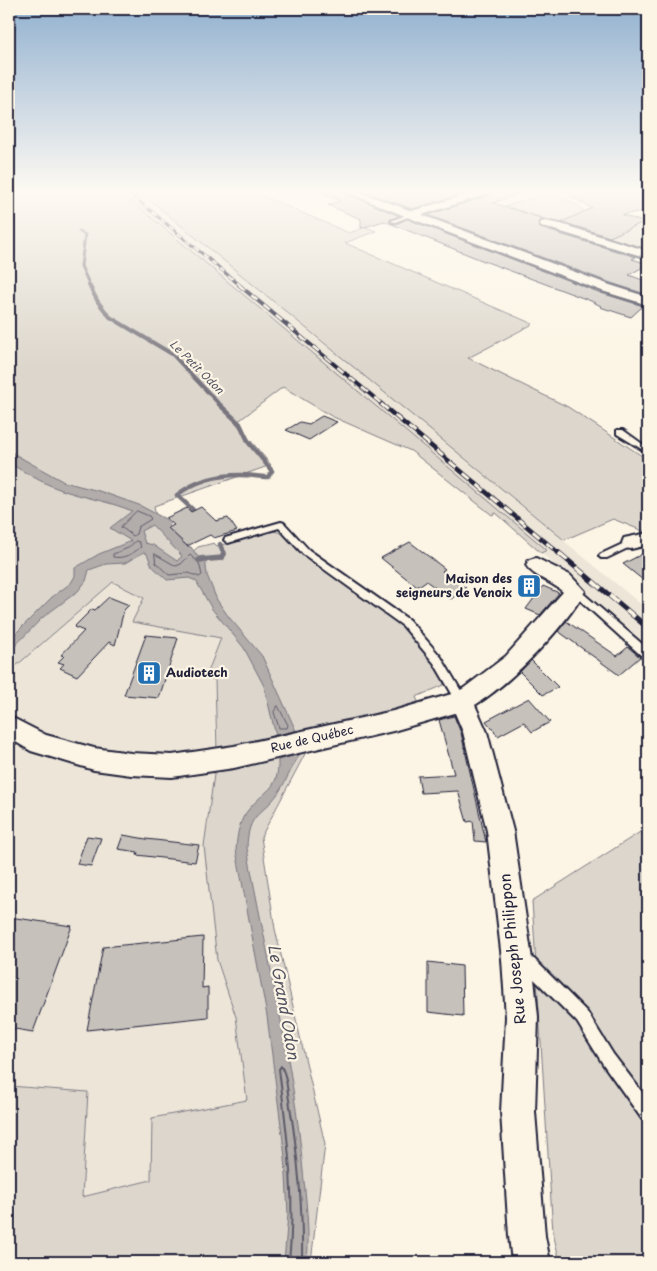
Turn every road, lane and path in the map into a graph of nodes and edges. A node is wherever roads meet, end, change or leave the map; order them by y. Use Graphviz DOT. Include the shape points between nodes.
graph roads {
  1 [pos="505,250"];
  2 [pos="633,250"];
  3 [pos="648,255"];
  4 [pos="648,301"];
  5 [pos="620,432"];
  6 [pos="648,451"];
  7 [pos="228,540"];
  8 [pos="640,541"];
  9 [pos="604,556"];
  10 [pos="536,565"];
  11 [pos="575,591"];
  12 [pos="648,655"];
  13 [pos="462,701"];
  14 [pos="9,726"];
  15 [pos="516,959"];
  16 [pos="648,1113"];
  17 [pos="531,1262"];
  1 -- 4 [label="street"];
  2 -- 3 [label="street"];
  5 -- 6 [label="lane"];
  7 -- 13 [label="lane" via="282,525 306,552 418,634"];
  8 -- 9 [label="lane"];
  10 -- 11 [label="street"];
  11 -- 12 [label="lane"];
  11 -- 13 [label="street, Rue de Québec" via="514,662"];
  13 -- 14 [label="street, Rue de Québec" via="393,721 234,757 172,766 94,759 40,744"];
  13 -- 15 [label="street, Rue Joseph Philippon" via="475,732 500,831"];
  15 -- 16 [label="lane" via="529,964 582,1017"];
  15 -- 17 [label="street, Rue Joseph Philippon" via="522,1017 518,1112"];
}
